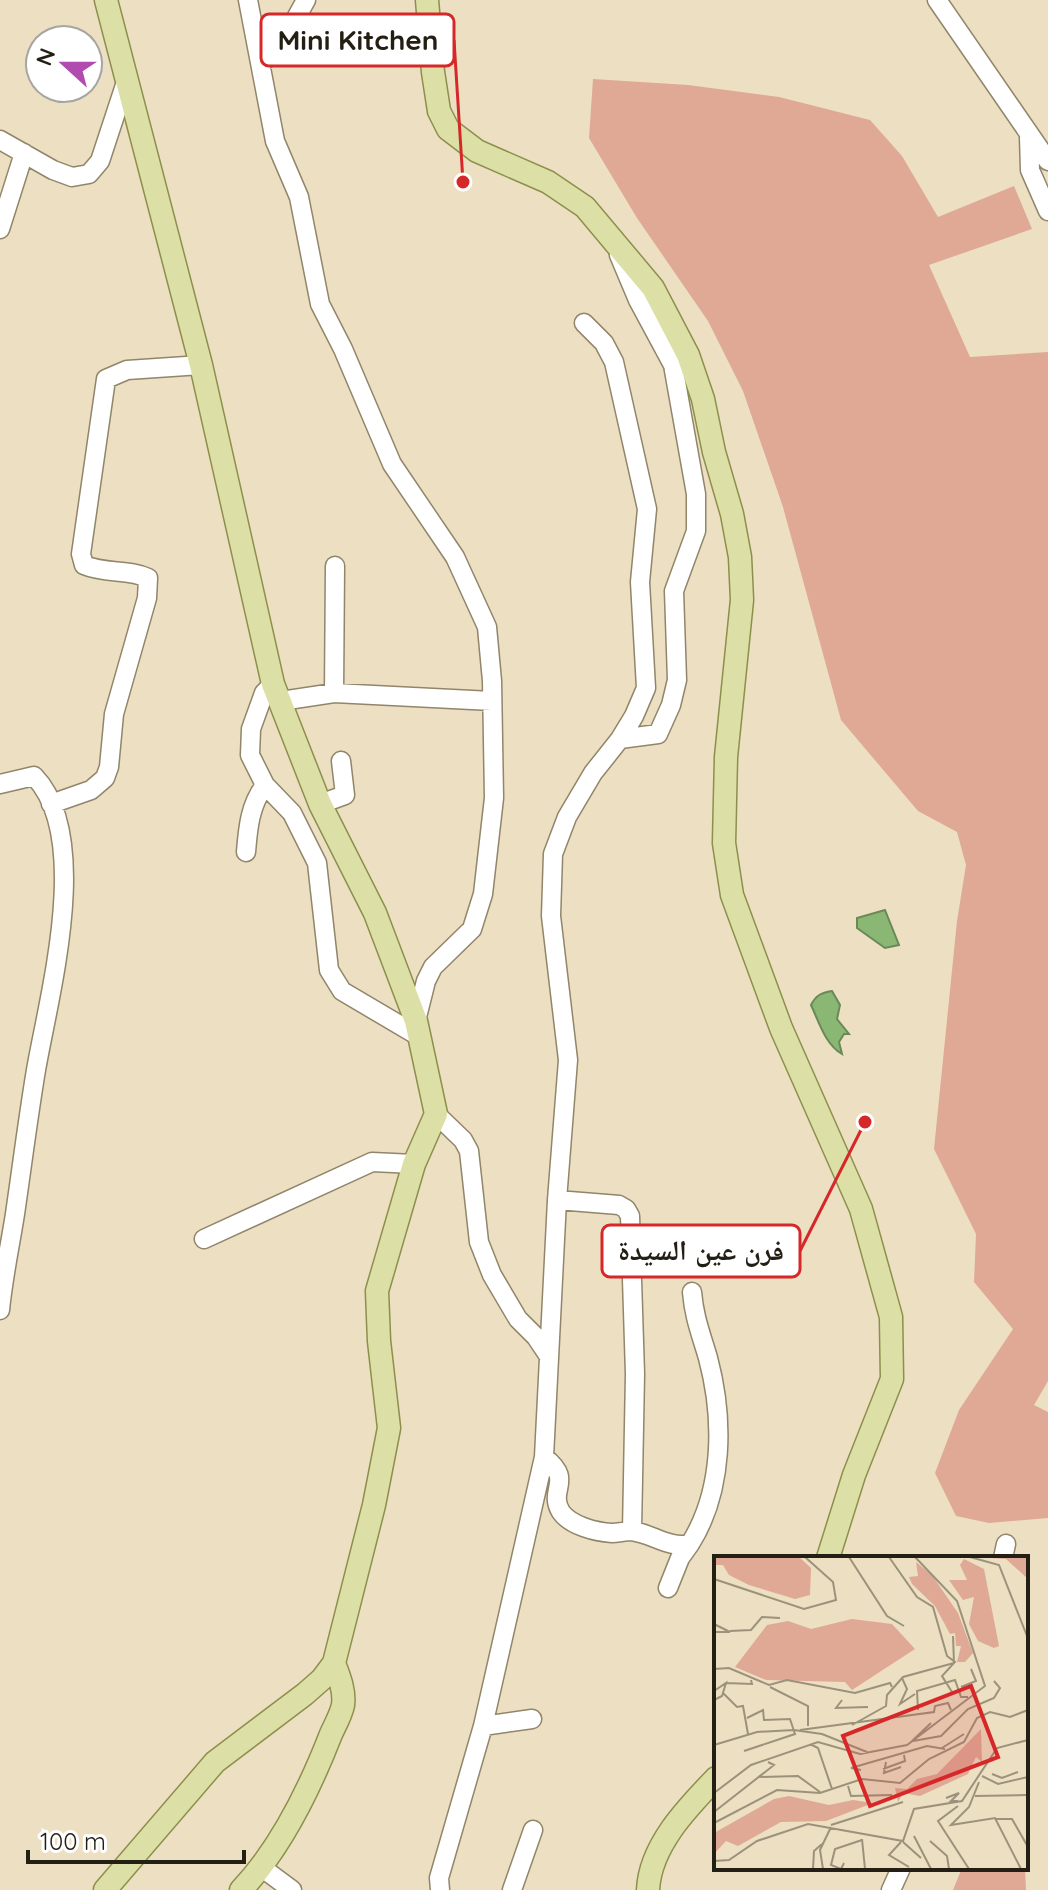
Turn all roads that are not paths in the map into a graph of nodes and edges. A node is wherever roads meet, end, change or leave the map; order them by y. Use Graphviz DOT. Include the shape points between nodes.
graph roads {
  1 [pos="106,0"];
  2 [pos="248,0"];
  3 [pos="306,0"];
  4 [pos="427,0"];
  5 [pos="937,0"];
  6 [pos="262,63"];
  7 [pos="127,79"];
  8 [pos="1029,137"];
  9 [pos="0,140"];
  10 [pos="24,153"];
  11 [pos="1048,161"];
  12 [pos="1048,211"];
  13 [pos="0,229"];
  14 [pos="613,239"];
  15 [pos="584,323"];
  16 [pos="201,365"];
  17 [pos="335,566"];
  18 [pos="277,693"];
  19 [pos="334,693"];
  20 [pos="492,701"];
  21 [pos="620,739"];
  22 [pos="341,761"];
  23 [pos="0,784"];
  24 [pos="265,785"];
  25 [pos="51,804"];
  26 [pos="320,804"];
  27 [pos="246,852"];
  28 [pos="418,1029"];
  29 [pos="436,1114"];
  30 [pos="414,1164"];
  31 [pos="557,1200"];
  32 [pos="204,1239"];
  33 [pos="692,1292"];
  34 [pos="0,1310"];
  35 [pos="548,1355"];
  36 [pos="544,1457"];
  37 [pos="632,1531"];
  38 [pos="690,1544"];
  39 [pos="829,1556"];
  40 [pos="668,1588"];
  41 [pos="334,1663"];
  42 [pos="532,1719"];
  43 [pos="483,1726"];
  44 [pos="714,1780"];
  45 [pos="533,1830"];
  46 [pos="261,1867"];
  47 [pos="900,1870"];
  48 [pos="105,1890"];
  49 [pos="241,1890"];
  50 [pos="292,1890"];
  51 [pos="440,1890"];
  52 [pos="512,1890"];
  53 [pos="648,1890"];
  54 [pos="891,1890"];
  1 -- 7 [label="main road"];
  2 -- 6 [label="street"];
  3 -- 6 [label="street" via="284,40"];
  4 -- 14 [label="main road" via="439,111 448,129 477,151 548,182 585,207"];
  5 -- 8 [label="street"];
  6 -- 20 [label="street" via="275,141 299,197 320,304 392,464 455,557 487,627"];
  7 -- 10 [label="street" via="100,161 89,174 72,177"];
  7 -- 16 [label="main road"];
  8 -- 11 [label="street"];
  8 -- 12 [label="street" via="1030,170"];
  9 -- 10 [label="street"];
  10 -- 13 [label="street"];
  14 -- 21 [label="street" via="673,365 696,494 696,531 674,591 677,680 671,705 658,734"];
  14 -- 39 [label="main road" via="653,288 688,355 735,528 742,600 726,757 724,843 732,895 781,1028 861,1209 891,1317 892,1379"];
  15 -- 21 [label="street" via="614,362 647,509 640,582 646,688"];
  16 -- 18 [label="main road"];
  16 -- 25 [label="street" via="127,370 106,379 81,554 84,565 98,571 148,578 147,598 114,714 105,778 91,790"];
  17 -- 19 [label="street"];
  18 -- 19 [label="street"];
  18 -- 24 [label="street" via="264,693 251,729 250,755"];
  18 -- 26 [label="main road"];
  19 -- 20 [label="street"];
  20 -- 28 [label="street" via="494,798 483,894 472,929 433,967 426,981"];
  21 -- 31 [label="street" via="567,817 553,854 551,916 568,1060"];
  22 -- 26 [label="street" via="345,795"];
  23 -- 25 [label="street" via="34,776"];
  24 -- 27 [label="street" via="249,819"];
  24 -- 28 [label="street" via="292,813 317,863 329,970 342,991"];
  25 -- 34 [label="street" via="63,859 64,903"];
  26 -- 28 [label="main road" via="375,913"];
  28 -- 29 [label="main road"];
  29 -- 30 [label="main road"];
  29 -- 35 [label="street" via="469,1151 479,1242 492,1275"];
  30 -- 32 [label="street" via="372,1162"];
  30 -- 41 [label="main road" via="377,1291 389,1428"];
  31 -- 35 [label="street"];
  31 -- 37 [label="street" via="619,1205 630,1216"];
  33 -- 38 [label="street" via="694,1319 708,1359 719,1452 707,1508"];
  35 -- 36 [label="street"];
  36 -- 37 [label="street" via="557,1467 557,1498 568,1519 612,1533"];
  36 -- 43 [label="street"];
  37 -- 38 [label="street" via="663,1543"];
  38 -- 40 [label="street"];
  41 -- 46 [label="main road" via="343,1706 323,1757"];
  41 -- 48 [label="main road" via="305,1694 215,1762"];
  42 -- 43 [label="street"];
  43 -- 51 [label="street" via="447,1845"];
  44 -- 53 [label="main road" via="682,1813 654,1861"];
  45 -- 52 [label="street"];
  46 -- 49 [label="main road"];
  46 -- 50 [label="street"];
  47 -- 54 [label="street"];
}
